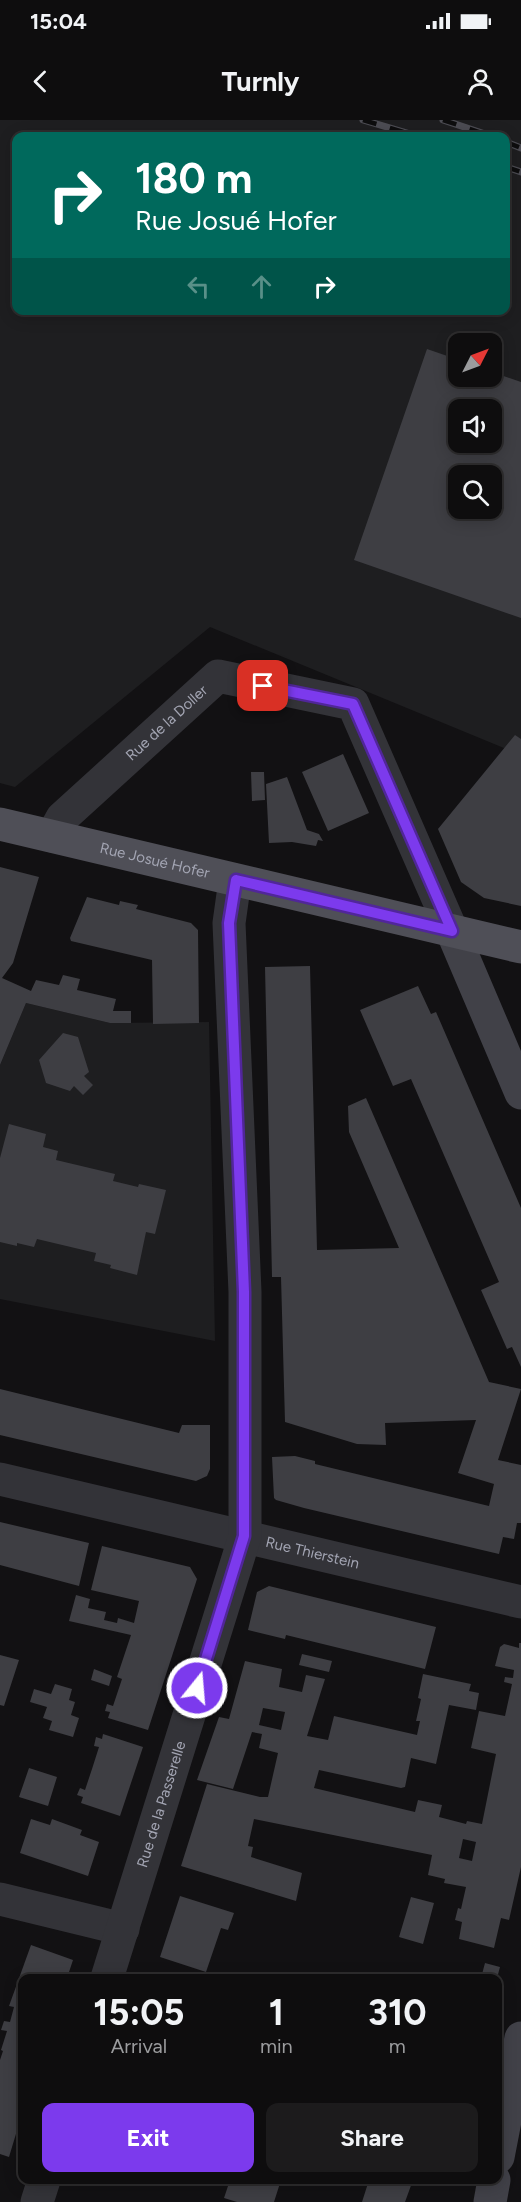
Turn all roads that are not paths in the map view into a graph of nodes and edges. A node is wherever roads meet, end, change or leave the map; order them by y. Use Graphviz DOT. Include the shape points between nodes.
graph roads {
  1 [pos="0,824"];
  2 [pos="52,836"];
  3 [pos="236,880"];
  4 [pos="452,931"];
  5 [pos="521,947"];
  6 [pos="521,1093"];
  7 [pos="0,1479"];
  8 [pos="244,1536"];
  9 [pos="521,1602"];
  10 [pos="0,1899"];
  11 [pos="123,1929"];
  12 [pos="108,1974"];
  13 [pos="521,2038"];
  14 [pos="502,2136"];
  15 [pos="43,2184"];
  16 [pos="493,2184"];
  17 [pos="37,2202"];
  18 [pos="490,2202"];
  1 -- 2 [label="main road, Rue Josué Hofer"];
  2 -- 3 [label="main road, Rue Josué Hofer"];
  2 -- 4 [label="street, Rue de la Doller" via="62,818 218,676 353,704"];
  3 -- 4 [label="main road, Rue Josué Hofer"];
  3 -- 8 [label="street, Rue de la Passerelle" via="229,923 244,1292"];
  4 -- 5 [label="main road, Rue Josué Hofer"];
  4 -- 6 [label="main road, Rue de la Doller"];
  7 -- 8 [label="street, Rue Thierstein"];
  8 -- 9 [label="street, Rue Thierstein"];
  8 -- 11 [label="street, Rue de la Passerelle"];
  10 -- 11 [label="street"];
  11 -- 12 [label="street, Rue de la Passerelle"];
  13 -- 14 [label="main road"];
  15 -- 17 [label="street"];
  16 -- 18 [label="main road"];
}
